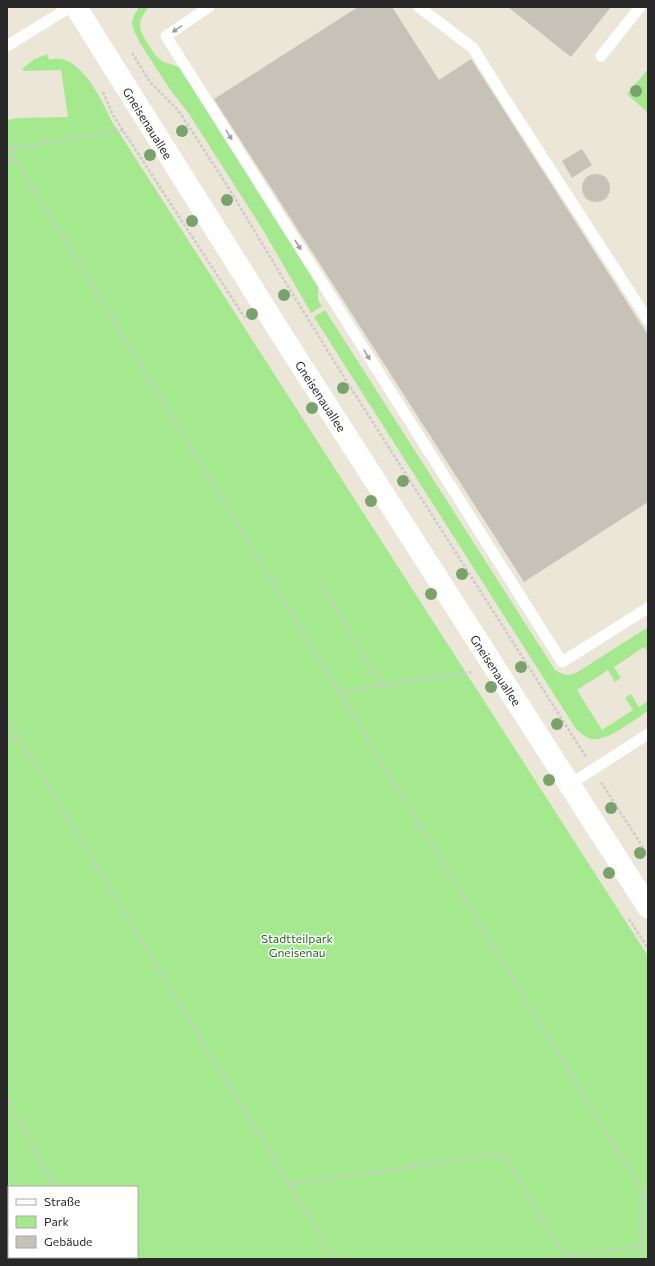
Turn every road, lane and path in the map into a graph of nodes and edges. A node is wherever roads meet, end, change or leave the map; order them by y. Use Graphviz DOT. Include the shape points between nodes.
graph roads {
  1 [pos="70,7"];
  2 [pos="76,7"];
  3 [pos="209,7"];
  4 [pos="419,7"];
  5 [pos="640,7"];
  6 [pos="7,46"];
  7 [pos="131,52"];
  8 [pos="601,56"];
  9 [pos="124,130"];
  10 [pos="8,148"];
  11 [pos="15,158"];
  12 [pos="7,163"];
  13 [pos="648,320"];
  14 [pos="321,584"];
  15 [pos="648,608"];
  16 [pos="472,672"];
  17 [pos="384,686"];
  18 [pos="340,692"];
  19 [pos="7,718"];
  20 [pos="648,734"];
  21 [pos="18,737"];
  22 [pos="7,738"];
  23 [pos="593,769"];
  24 [pos="569,785"];
  25 [pos="648,855"];
  26 [pos="648,907"];
  27 [pos="7,1098"];
  28 [pos="290,1184"];
  29 [pos="54,1186"];
  30 [pos="642,1192"];
  31 [pos="648,1201"];
  32 [pos="641,1246"];
  33 [pos="334,1259"];
  34 [pos="641,1259"];
  1 -- 6 [label="lane"];
  2 -- 24 [label="main road, Gneisenauallee"];
  3 -- 15 [label="lane, one-way" via="166,36 562,662"];
  4 -- 13 [label="lane" via="473,48"];
  5 -- 8 [label="lane"];
  7 -- 23 [label="path" via="150,82 178,110 221,176 344,377"];
  9 -- 10 [label="path"];
  10 -- 11 [label="path"];
  11 -- 12 [label="path"];
  11 -- 18 [label="path"];
  14 -- 17 [label="path"];
  16 -- 17 [label="path"];
  17 -- 18 [label="path"];
  18 -- 30 [label="path"];
  19 -- 21 [label="path"];
  20 -- 23 [label="lane"];
  21 -- 22 [label="path"];
  21 -- 28 [label="path"];
  23 -- 24 [label="lane"];
  23 -- 25 [label="path"];
  24 -- 26 [label="main road, Gneisenauallee"];
  27 -- 29 [label="path"];
  28 -- 32 [label="path" via="501,1155 507,1160 564,1253 570,1255"];
  28 -- 33 [label="path"];
  30 -- 31 [label="path"];
  30 -- 32 [label="path"];
  32 -- 34 [label="path"];
}
